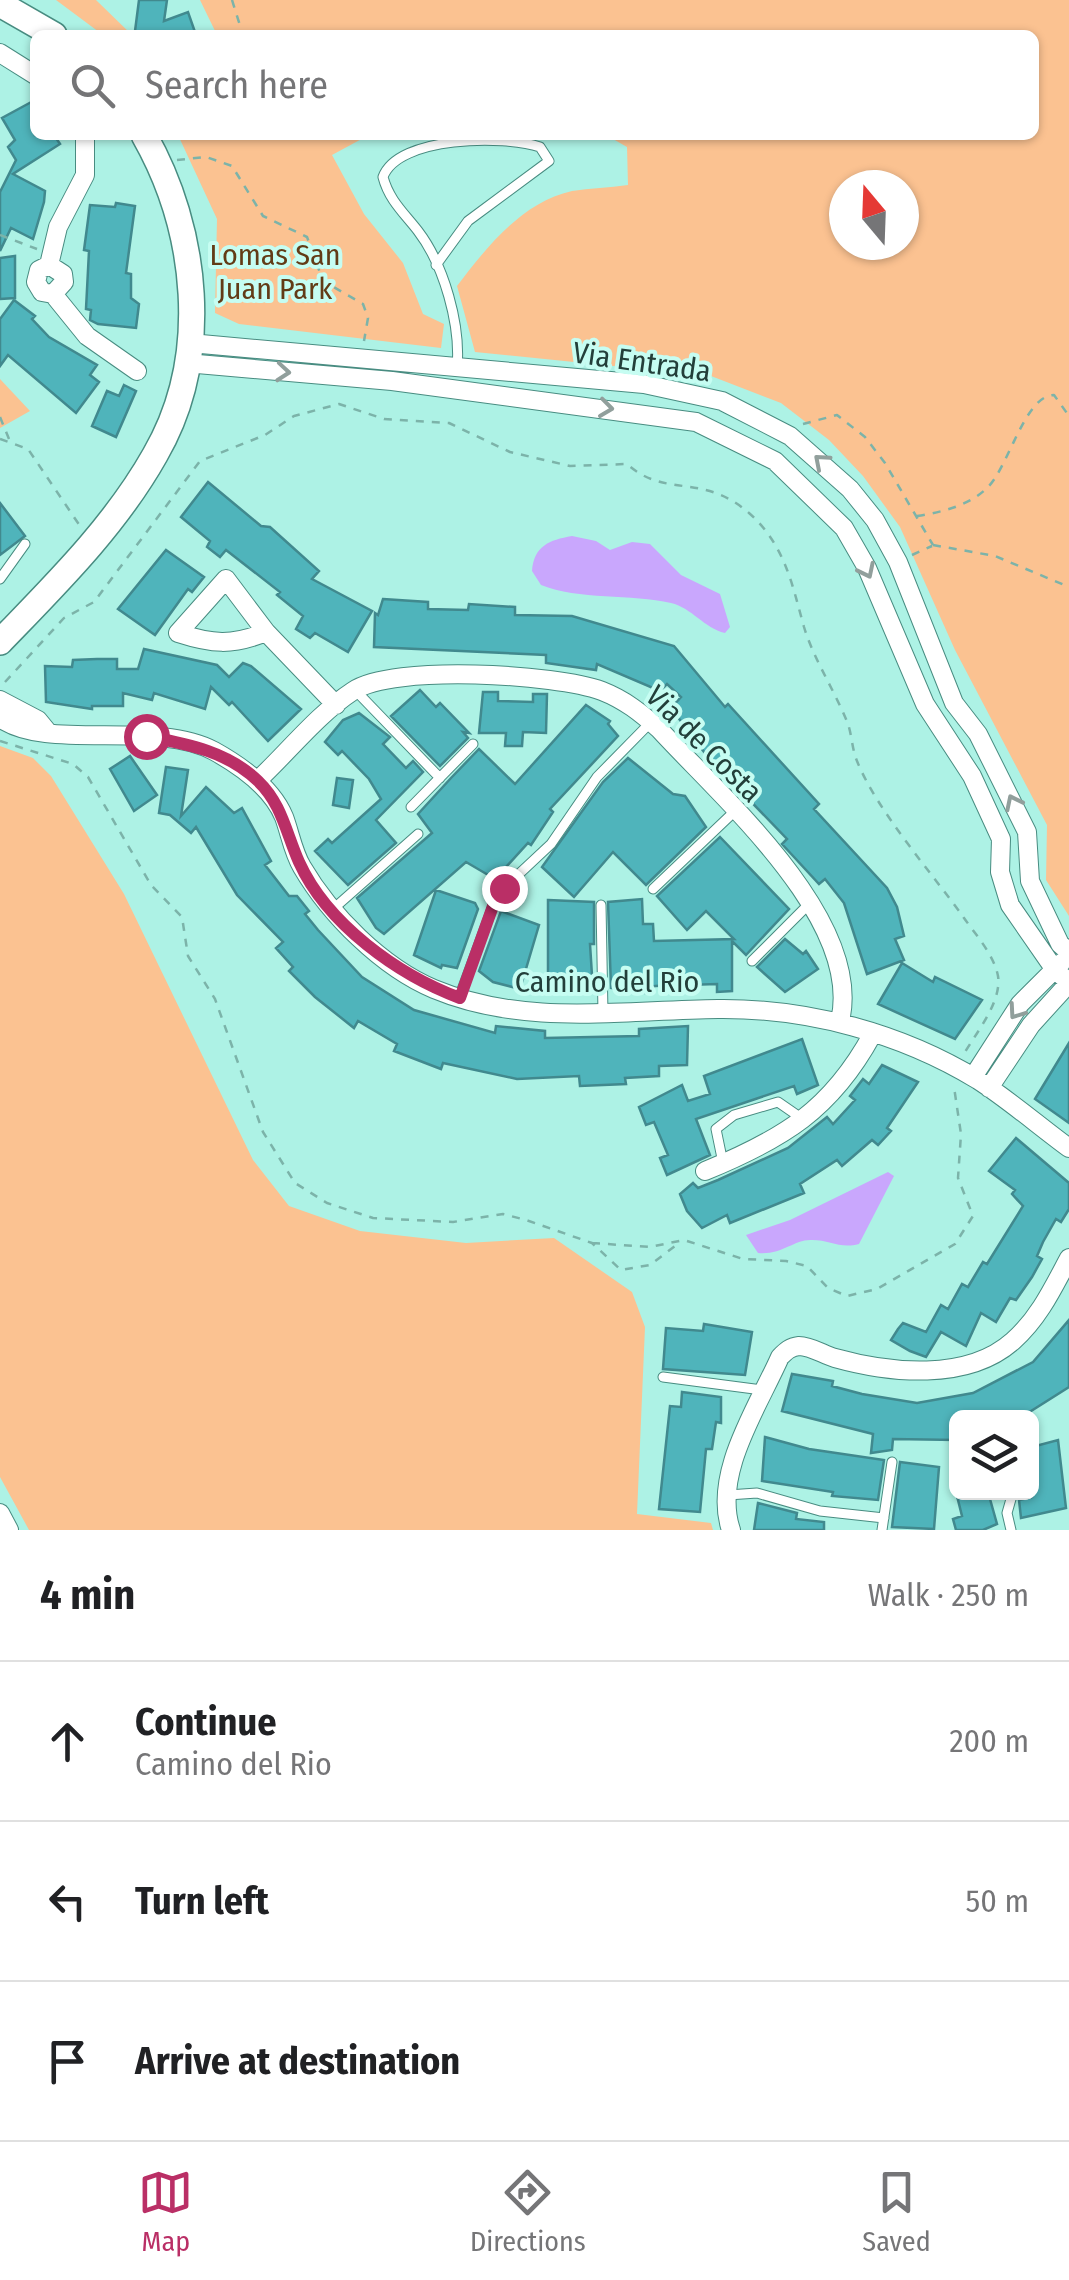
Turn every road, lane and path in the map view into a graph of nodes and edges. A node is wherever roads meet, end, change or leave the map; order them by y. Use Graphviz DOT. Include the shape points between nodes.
graph roads {
  1 [pos="232,0"];
  2 [pos="0,4"];
  3 [pos="45,30"];
  4 [pos="241,30"];
  5 [pos="0,52"];
  6 [pos="30,73"];
  7 [pos="85,140"];
  8 [pos="147,140"];
  9 [pos="162,166"];
  10 [pos="0,235"];
  11 [pos="51,260"];
  12 [pos="436,266"];
  13 [pos="188,353"];
  14 [pos="361,360"];
  15 [pos="457,370"];
  16 [pos="137,371"];
  17 [pos="454,390"];
  18 [pos="1069,416"];
  19 [pos="0,417"];
  20 [pos="790,436"];
  21 [pos="0,439"];
  22 [pos="10,440"];
  23 [pos="916,516"];
  24 [pos="25,544"];
  25 [pos="92,544"];
  26 [pos="933,545"];
  27 [pos="898,562"];
  28 [pos="0,579"];
  29 [pos="1069,588"];
  30 [pos="266,632"];
  31 [pos="0,642"];
  32 [pos="0,686"];
  33 [pos="354,690"];
  34 [pos="0,700"];
  35 [pos="336,706"];
  36 [pos="651,722"];
  37 [pos="8,724"];
  38 [pos="973,726"];
  39 [pos="948,741"];
  40 [pos="473,744"];
  41 [pos="440,778"];
  42 [pos="258,780"];
  43 [pos="410,807"];
  44 [pos="735,812"];
  45 [pos="418,834"];
  46 [pos="1029,868"];
  47 [pos="1000,872"];
  48 [pos="653,889"];
  49 [pos="812,902"];
  50 [pos="601,905"];
  51 [pos="332,910"];
  52 [pos="1069,954"];
  53 [pos="752,961"];
  54 [pos="1064,978"];
  55 [pos="460,998"];
  56 [pos="603,1013"];
  57 [pos="840,1021"];
  58 [pos="872,1035"];
  59 [pos="964,1073"];
  60 [pos="989,1088"];
  61 [pos="804,1120"];
  62 [pos="1067,1142"];
  63 [pos="723,1163"];
  64 [pos="705,1170"];
  65 [pos="684,1240"];
  66 [pos="592,1243"];
  67 [pos="1069,1258"];
  68 [pos="663,1377"];
  69 [pos="765,1391"];
  70 [pos="892,1462"];
  71 [pos="725,1495"];
  72 [pos="1010,1500"];
  73 [pos="0,1513"];
  74 [pos="884,1518"];
  75 [pos="9,1530"];
  76 [pos="731,1530"];
  77 [pos="882,1530"];
  78 [pos="1010,1530"];
  1 -- 4 [label="path"];
  2 -- 3 [label="main road"];
  5 -- 6 [label="street"];
  7 -- 11 [label="street" via="85,175 58,227"];
  8 -- 9 [label="main road"];
  9 -- 13 [label="main road" via="190,262"];
  9 -- 14 [label="path" via="206,157 232,166 263,216 307,237 323,281 363,304 368,318"];
  10 -- 11 [label="path"];
  11 -- 16 [label="street" via="64,282 53,294 87,336"];
  12 -- 12 [label="lane" via="468,221 549,161 540,146 466,141 392,162 384,184"];
  12 -- 15 [label="lane" via="456,328"];
  13 -- 14 [label="street, Via Entrada"];
  13 -- 17 [label="street, Via Entrada, one-way"];
  13 -- 25 [label="main road" via="158,452"];
  14 -- 15 [label="street, Via Entrada"];
  15 -- 17 [label="street"];
  15 -- 20 [label="street, Via Entrada" via="688,391 758,416"];
  17 -- 39 [label="street, Via Entrada, one-way" via="696,422 775,461 844,528"];
  18 -- 23 [label="path" via="1054,395 1045,395 985,490 960,506"];
  19 -- 22 [label="path"];
  20 -- 23 [label="path" via="805,423 837,416 866,437"];
  27 -- 20 [label="street, Via Entrada, one-way" via="850,489"];
  21 -- 22 [label="path"];
  22 -- 25 [label="path" via="28,450"];
  23 -- 26 [label="path"];
  24 -- 28 [label="lane"];
  25 -- 31 [label="main road"];
  26 -- 27 [label="path"];
  26 -- 29 [label="path" via="995,556"];
  27 -- 38 [label="street, Via Entrada" via="954,702"];
  30 -- 30 [label="street" via="226,579 178,633 213,645"];
  30 -- 35 [label="street"];
  32 -- 59 [label="path" via="64,618 94,602 200,461 294,416 339,404 384,419 449,423 510,452 570,466 627,464 645,481 718,492 750,514 777,546 857,761 998,975"];
  33 -- 35 [label="street, Via de Costa"];
  33 -- 36 [label="street, Via de Costa" via="419,673 569,682 632,705"];
  33 -- 41 [label="lane"];
  34 -- 37 [label="street, Camino del Rio"];
  35 -- 42 [label="street, Via de Costa"];
  36 -- 44 [label="street, Via de Costa"];
  36 -- 55 [label="lane" via="597,777 552,844 504,888"];
  37 -- 42 [label="street, Camino del Rio" via="38,720 48,731 146,736 210,749"];
  37 -- 66 [label="path" via="88,777 151,885 182,917 188,956 215,998 263,1132 296,1183 327,1203 373,1218 453,1222 503,1214"];
  38 -- 39 [label="street"];
  46 -- 38 [label="street, Via Entrada, one-way" via="1027,832"];
  39 -- 47 [label="street, Via Entrada" via="1000,839"];
  40 -- 41 [label="lane"];
  41 -- 43 [label="lane"];
  42 -- 51 [label="street, Camino del Rio" via="282,812 300,864"];
  44 -- 48 [label="lane"];
  44 -- 49 [label="street, Via de Costa"];
  45 -- 51 [label="lane"];
  46 -- 47 [label="street"];
  46 -- 52 [label="street, Via Entrada" via="1035,895"];
  47 -- 54 [label="street, Via Entrada" via="1010,905"];
  49 -- 53 [label="lane"];
  49 -- 57 [label="street, Via de Costa" via="843,978"];
  50 -- 56 [label="lane"];
  51 -- 55 [label="street, Camino del Rio" via="386,959"];
  52 -- 54 [label="street"];
  54 -- 59 [label="street, one-way" via="1020,1004"];
  54 -- 60 [label="street"];
  55 -- 56 [label="street, Camino del Rio" via="512,1012"];
  56 -- 57 [label="street, Camino del Rio" via="722,1009"];
  57 -- 58 [label="street, Camino del Rio"];
  58 -- 59 [label="street, Camino del Rio"];
  58 -- 61 [label="street" via="849,1077"];
  59 -- 60 [label="street, Camino del Rio"];
  59 -- 65 [label="path" via="953,1091 958,1178 973,1216 955,1244 877,1289 848,1296 828,1288 807,1266 743,1259"];
  60 -- 62 [label="street, Camino del Rio"];
  61 -- 63 [label="street"];
  61 -- 63 [label="lane" via="778,1102 734,1114 716,1130"];
  63 -- 64 [label="street"];
  65 -- 66 [label="path" via="650,1247"];
  65 -- 66 [label="path" via="650,1265 621,1270"];
  67 -- 69 [label="street" via="1043,1307 1012,1342 982,1358 928,1371 886,1370 803,1346 780,1357"];
  68 -- 69 [label="lane"];
  69 -- 71 [label="street"];
  70 -- 74 [label="lane"];
  71 -- 74 [label="lane" via="757,1493 820,1511"];
  71 -- 76 [label="street"];
  72 -- 78 [label="lane"];
  73 -- 75 [label="street"];
  74 -- 77 [label="lane"];
}
